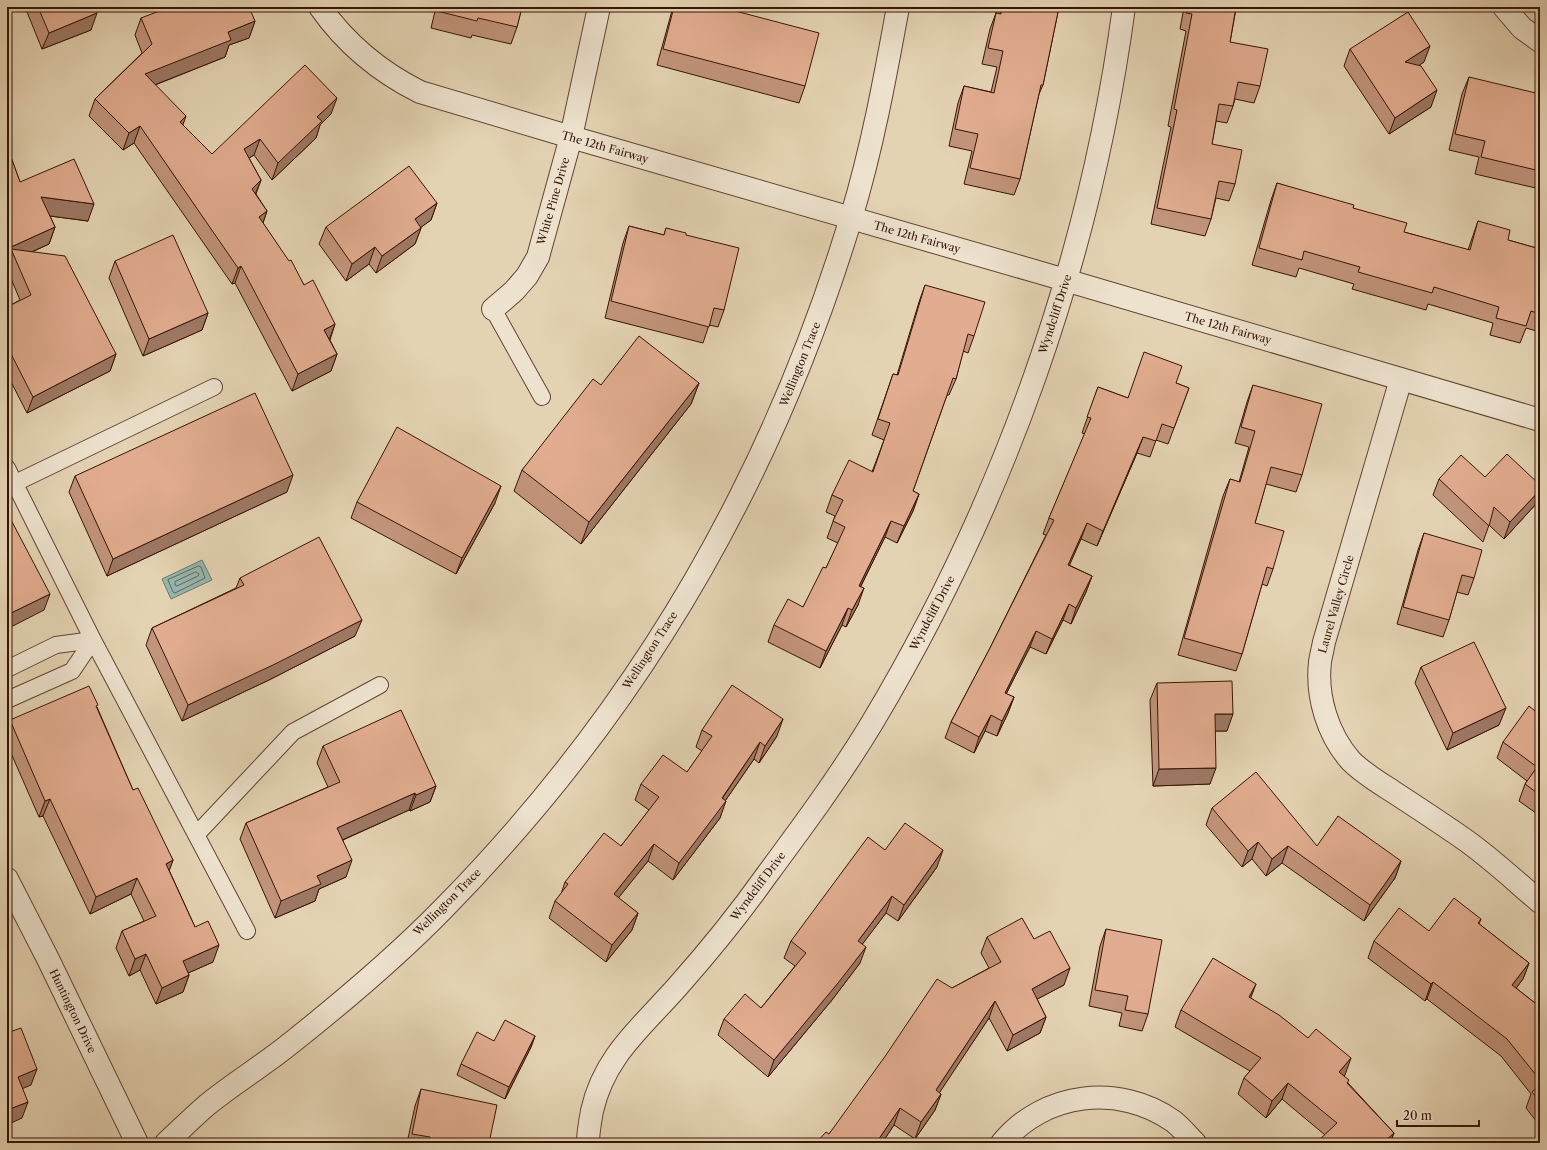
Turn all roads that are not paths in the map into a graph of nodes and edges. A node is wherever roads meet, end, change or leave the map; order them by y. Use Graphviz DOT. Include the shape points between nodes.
graph roads {
  1 [pos="320,7"];
  2 [pos="599,7"];
  3 [pos="898,7"];
  4 [pos="1124,7"];
  5 [pos="1504,7"];
  6 [pos="1540,41"];
  7 [pos="571,137"];
  8 [pos="851,218"];
  9 [pos="1066,281"];
  10 [pos="493,309"];
  11 [pos="1401,379"];
  12 [pos="214,387"];
  13 [pos="542,397"];
  14 [pos="1540,420"];
  15 [pos="7,468"];
  16 [pos="11,485"];
  17 [pos="93,640"];
  18 [pos="7,669"];
  19 [pos="380,685"];
  20 [pos="7,700"];
  21 [pos="196,834"];
  22 [pos="7,879"];
  23 [pos="1540,902"];
  24 [pos="247,931"];
  25 [pos="137,1143"];
  26 [pos="166,1143"];
  27 [pos="588,1143"];
  28 [pos="1002,1143"];
  29 [pos="1195,1143"];
  1 -- 7 [label="street, The 12th Fairway" via="342,34 370,61 420,92"];
  2 -- 7 [label="street, White Pine Drive"];
  3 -- 8 [label="street, Wellington Trace" via="880,105"];
  4 -- 9 [label="street, Wyndcliff Drive" via="1094,176"];
  5 -- 6 [label="street" via="1522,28"];
  7 -- 8 [label="street, The 12th Fairway"];
  7 -- 10 [label="street, White Pine Drive" via="538,257 514,292"];
  8 -- 9 [label="street, The 12th Fairway"];
  8 -- 26 [label="street, Wellington Trace" via="821,310 792,384 740,498 683,601 577,756 512,835 442,910 368,979 290,1045 208,1105"];
  9 -- 11 [label="street, The 12th Fairway"];
  9 -- 27 [label="street, Wyndcliff Drive" via="1034,380 995,482 925,629 871,724 811,815 747,902 614,1058 596,1094"];
  10 -- 13 [label="lane"];
  11 -- 14 [label="street, The 12th Fairway"];
  11 -- 23 [label="street, Laurel Valley Circle" via="1324,642 1319,683 1322,704 1338,743 1351,760 1367,774 1462,838"];
  12 -- 16 [label="lane"];
  15 -- 16 [label="lane"];
  16 -- 17 [label="lane"];
  17 -- 18 [label="lane" via="56,645"];
  17 -- 20 [label="lane" via="72,671"];
  17 -- 21 [label="lane"];
  19 -- 21 [label="lane" via="293,732"];
  21 -- 24 [label="lane"];
  22 -- 25 [label="street, Huntington Drive"];
  28 -- 29 [label="street" via="1022,1122 1040,1111 1060,1103 1101,1097 1143,1105 1174,1122"];
}
